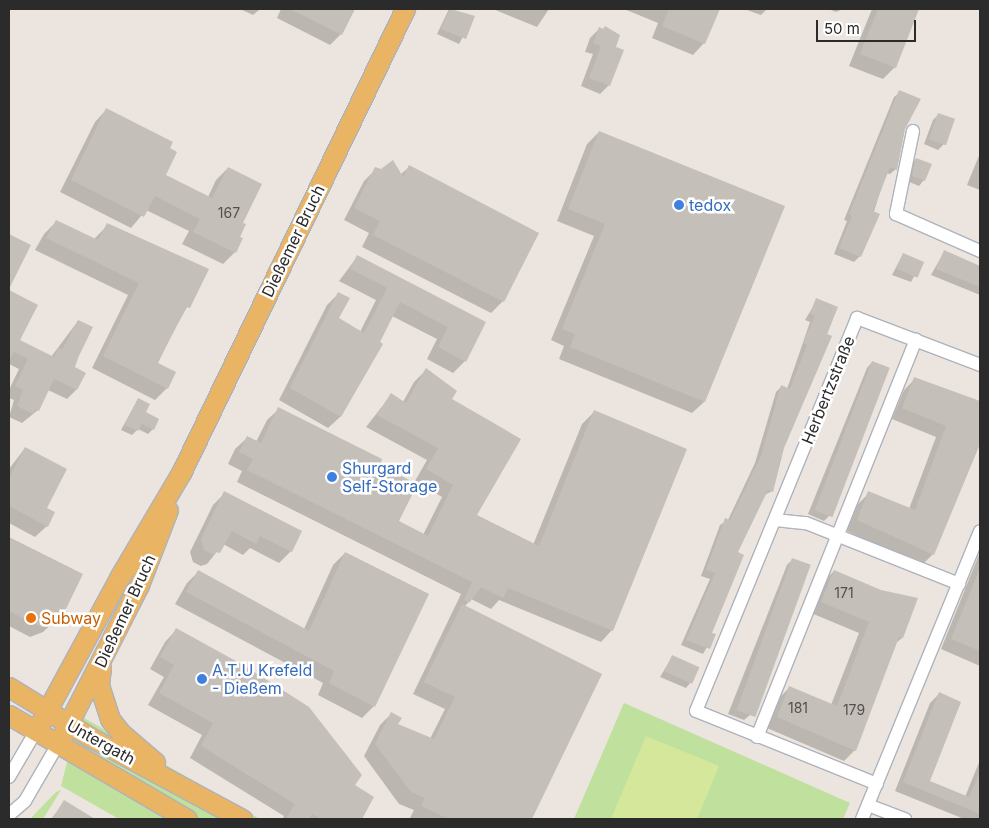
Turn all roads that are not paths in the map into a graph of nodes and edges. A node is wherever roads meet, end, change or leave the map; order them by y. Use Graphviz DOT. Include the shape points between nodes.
graph roads {
  1 [pos="406,9"];
  2 [pos="914,132"];
  3 [pos="980,250"];
  4 [pos="916,340"];
  5 [pos="980,365"];
  6 [pos="181,473"];
  7 [pos="775,520"];
  8 [pos="980,531"];
  9 [pos="835,536"];
  10 [pos="959,584"];
  11 [pos="102,663"];
  12 [pos="9,687"];
  13 [pos="48,711"];
  14 [pos="9,715"];
  15 [pos="70,724"];
  16 [pos="36,732"];
  17 [pos="757,738"];
  18 [pos="58,744"];
  19 [pos="9,777"];
  20 [pos="877,784"];
  21 [pos="196,793"];
  22 [pos="868,805"];
  23 [pos="9,815"];
  24 [pos="187,819"];
  25 [pos="242,819"];
  26 [pos="862,819"];
  27 [pos="905,819"];
  1 -- 6 [label="main road, Dießemer Bruch"];
  2 -- 3 [label="street" via="896,214"];
  4 -- 5 [label="street, Herbertzstraße"];
  4 -- 7 [label="street, Herbertzstraße" via="857,318"];
  4 -- 9 [label="street"];
  6 -- 11 [label="main road, Dießemer Bruch" via="153,554"];
  6 -- 13 [label="main road, Dießemer Bruch" via="120,576"];
  7 -- 9 [label="street" via="806,523"];
  7 -- 17 [label="street, Herbertzstraße" via="696,711"];
  8 -- 10 [label="street"];
  9 -- 10 [label="street"];
  9 -- 17 [label="street"];
  10 -- 20 [label="street"];
  11 -- 15 [label="main road, Dießemer Bruch"];
  11 -- 21 [label="main road, Untergath" via="99,685 110,719 135,746"];
  12 -- 13 [label="main road, Untergath"];
  13 -- 15 [label="main road, Untergath"];
  13 -- 16 [label="main road, Dießemer Bruch"];
  14 -- 16 [label="main road, Untergath"];
  15 -- 18 [label="main road, Dießemer Bruch"];
  15 -- 21 [label="main road, Untergath"];
  16 -- 18 [label="main road, Untergath"];
  16 -- 19 [label="street"];
  17 -- 20 [label="street, Herbertzstraße"];
  18 -- 23 [label="street" via="26,801"];
  18 -- 24 [label="main road, Untergath"];
  20 -- 22 [label="street"];
  21 -- 25 [label="main road, Untergath"];
  22 -- 26 [label="street"];
  22 -- 27 [label="street"];
}
